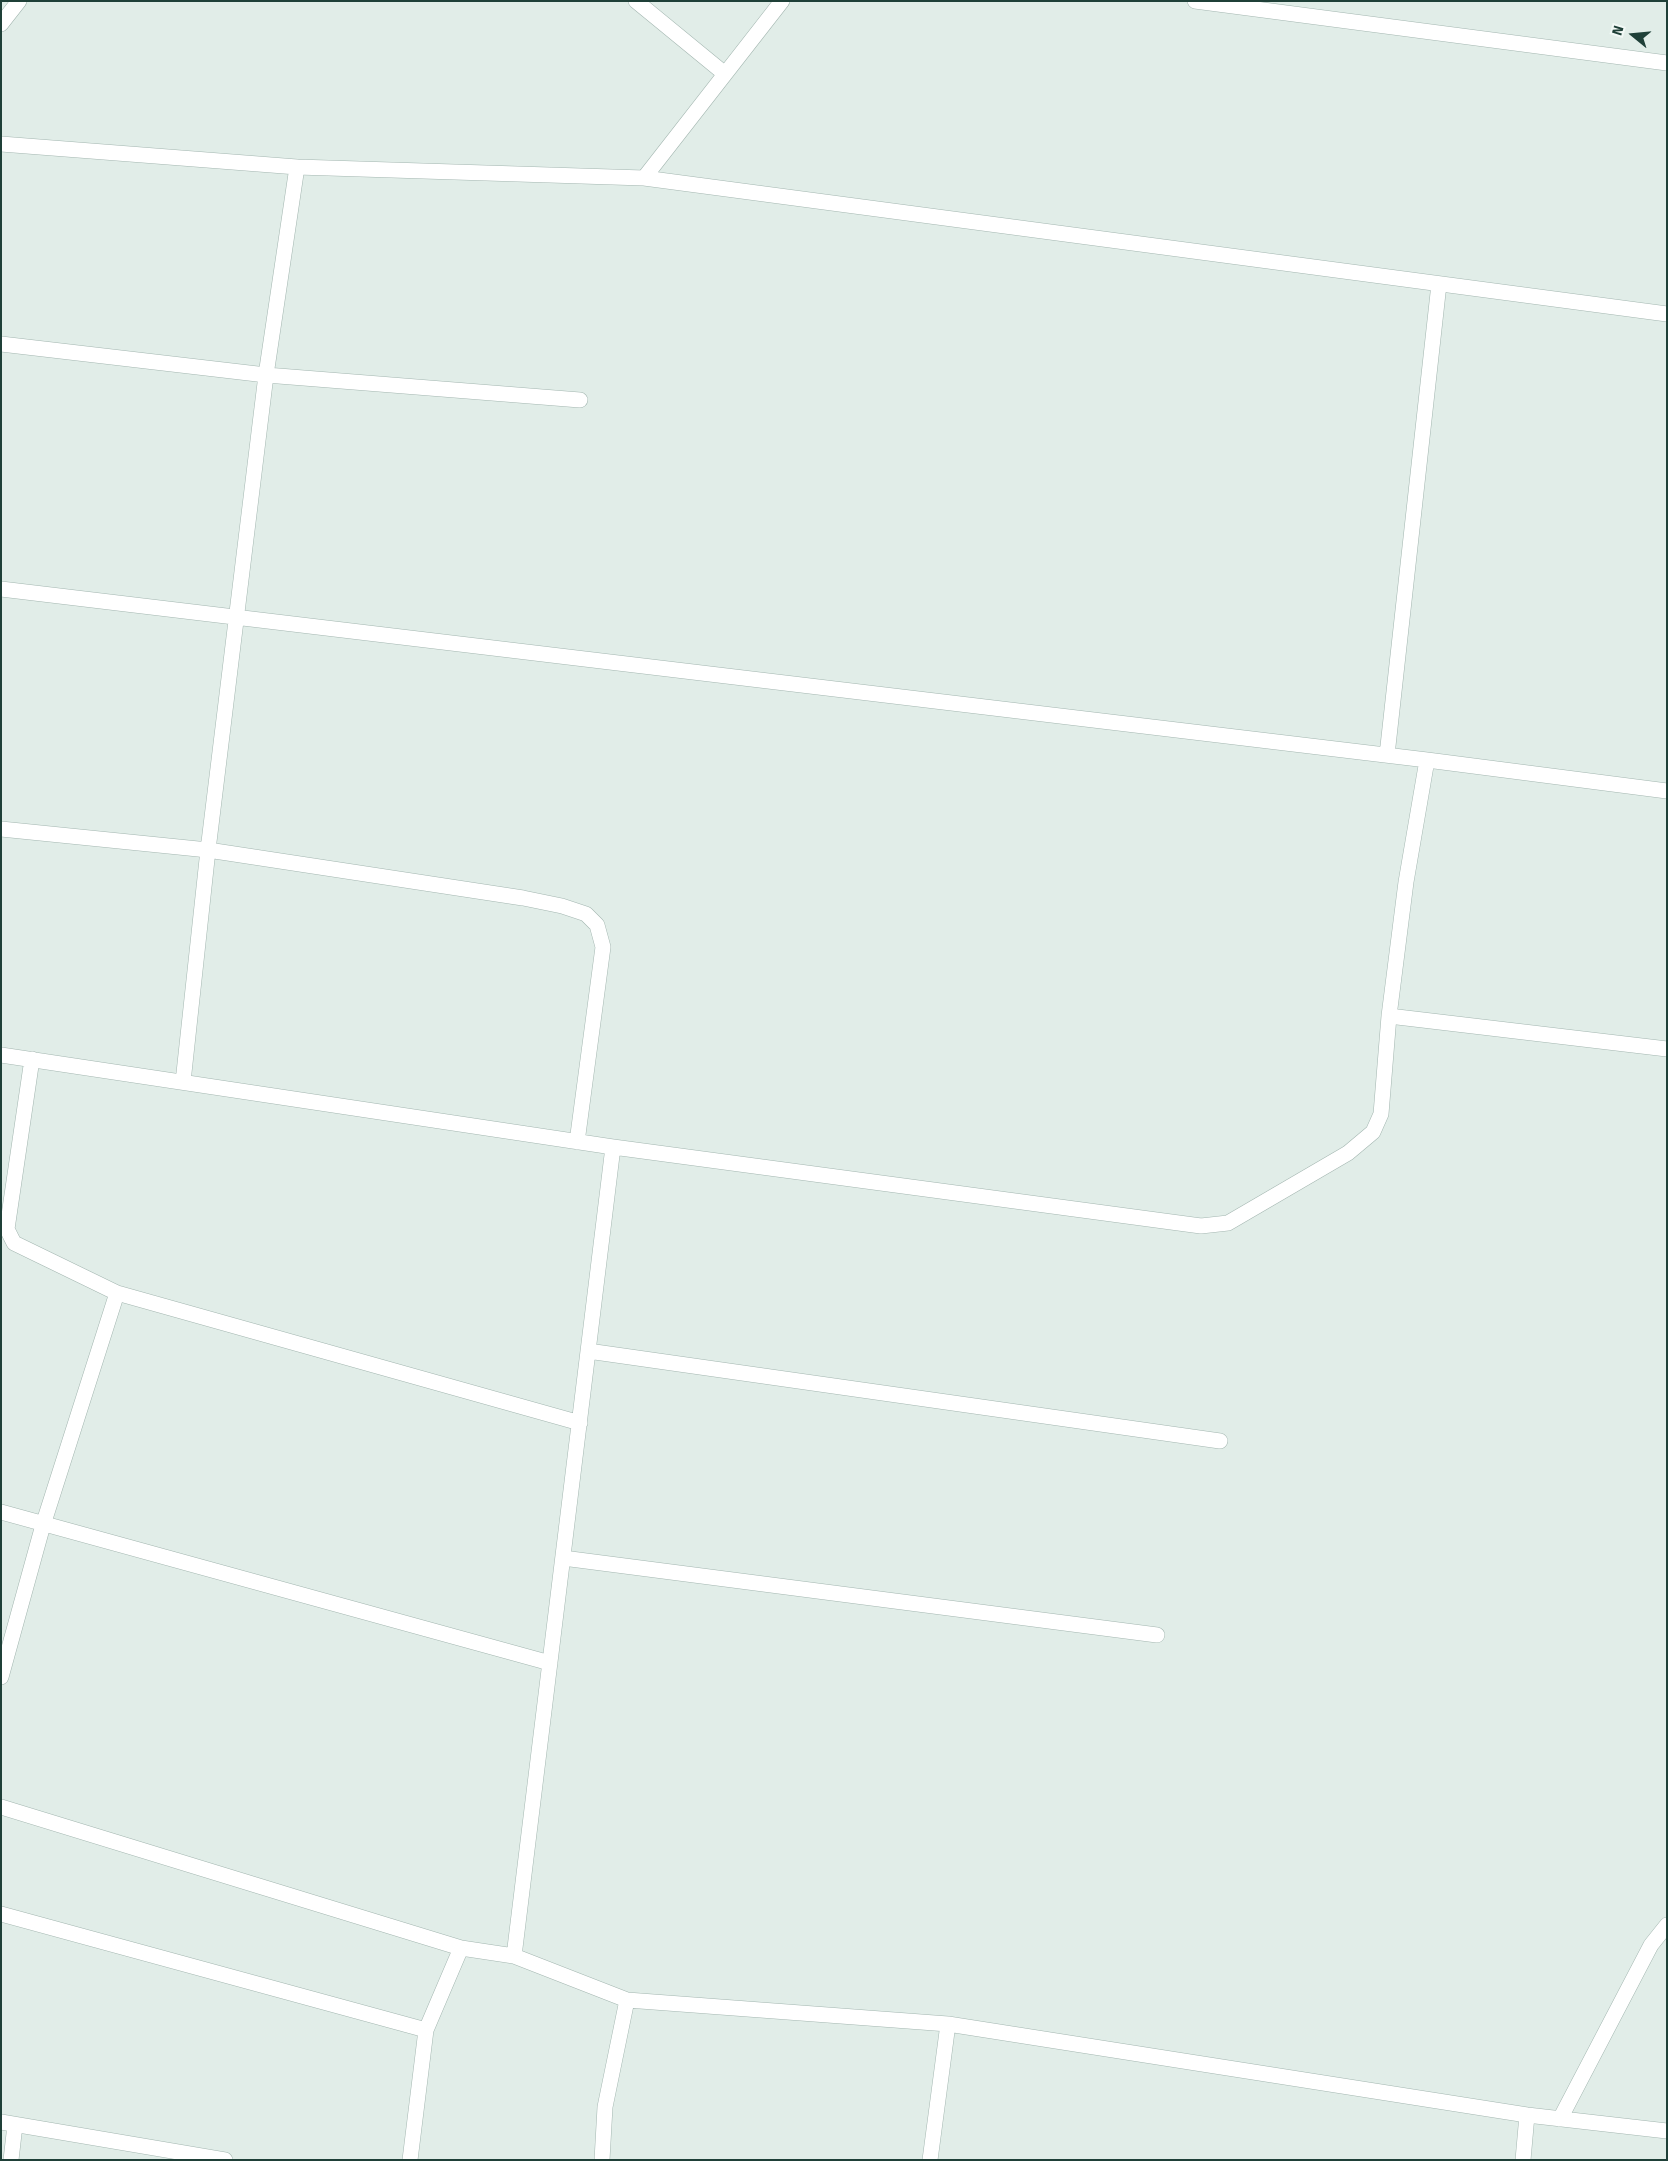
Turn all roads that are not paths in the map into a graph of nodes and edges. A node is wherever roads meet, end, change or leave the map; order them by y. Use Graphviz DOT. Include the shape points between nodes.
graph roads {
  1 [pos="19,1"];
  2 [pos="636,1"];
  3 [pos="782,1"];
  4 [pos="1195,1"];
  5 [pos="1,24"];
  6 [pos="1667,63"];
  7 [pos="725,74"];
  8 [pos="1,144"];
  9 [pos="297,166"];
  10 [pos="644,178"];
  11 [pos="1439,284"];
  12 [pos="1667,314"];
  13 [pos="1,344"];
  14 [pos="266,375"];
  15 [pos="580,400"];
  16 [pos="1,589"];
  17 [pos="238,618"];
  18 [pos="1387,755"];
  19 [pos="1427,760"];
  20 [pos="1667,791"];
  21 [pos="1,829"];
  22 [pos="208,850"];
  23 [pos="1389,1016"];
  24 [pos="1667,1049"];
  25 [pos="1,1055"];
  26 [pos="32,1059"];
  27 [pos="183,1082"];
  28 [pos="577,1142"];
  29 [pos="613,1147"];
  30 [pos="117,1293"];
  31 [pos="588,1350"];
  32 [pos="580,1422"];
  33 [pos="1220,1441"];
  34 [pos="1,1512"];
  35 [pos="43,1525"];
  36 [pos="563,1558"];
  37 [pos="1157,1635"];
  38 [pos="550,1663"];
  39 [pos="1,1677"];
  40 [pos="1,1808"];
  41 [pos="1,1914"];
  42 [pos="1667,1925"];
  43 [pos="461,1948"];
  44 [pos="514,1956"];
  45 [pos="627,2000"];
  46 [pos="948,2024"];
  47 [pos="426,2030"];
  48 [pos="1527,2115"];
  49 [pos="1560,2119"];
  50 [pos="8,2124"];
  51 [pos="1667,2131"];
  52 [pos="11,2160"];
  53 [pos="225,2160"];
  54 [pos="410,2160"];
  55 [pos="602,2160"];
  56 [pos="930,2160"];
  57 [pos="1523,2160"];
  1 -- 5 [label="street"];
  2 -- 7 [label="street"];
  3 -- 7 [label="street"];
  4 -- 6 [label="street"];
  7 -- 10 [label="street"];
  8 -- 9 [label="street"];
  9 -- 10 [label="street"];
  9 -- 14 [label="street"];
  10 -- 11 [label="street"];
  11 -- 12 [label="street"];
  11 -- 18 [label="street"];
  13 -- 14 [label="street"];
  14 -- 15 [label="street"];
  14 -- 17 [label="street"];
  16 -- 17 [label="street"];
  17 -- 18 [label="street"];
  17 -- 22 [label="street"];
  18 -- 19 [label="street"];
  19 -- 20 [label="street"];
  19 -- 23 [label="street" via="1406,882"];
  21 -- 22 [label="street"];
  22 -- 27 [label="street"];
  22 -- 28 [label="street" via="523,898 586,914 598,926 603,947"];
  23 -- 24 [label="street"];
  23 -- 29 [label="street" via="1382,1114 1373,1132 1348,1153 1228,1223 1201,1226"];
  25 -- 26 [label="street"];
  26 -- 27 [label="street"];
  26 -- 30 [label="street" via="7,1229 14,1243"];
  27 -- 28 [label="street"];
  28 -- 29 [label="street"];
  29 -- 31 [label="street"];
  30 -- 32 [label="street"];
  30 -- 35 [label="street"];
  31 -- 32 [label="street"];
  31 -- 33 [label="street"];
  32 -- 36 [label="street"];
  34 -- 35 [label="street"];
  35 -- 38 [label="street"];
  35 -- 39 [label="street"];
  36 -- 37 [label="street"];
  36 -- 38 [label="street"];
  38 -- 44 [label="street"];
  40 -- 43 [label="street"];
  41 -- 47 [label="street"];
  42 -- 49 [label="street" via="1652,1945"];
  43 -- 44 [label="street"];
  43 -- 47 [label="street"];
  44 -- 45 [label="street"];
  45 -- 46 [label="street"];
  45 -- 55 [label="street" via="605,2107"];
  46 -- 48 [label="street"];
  46 -- 56 [label="street"];
  47 -- 54 [label="street"];
  48 -- 49 [label="street"];
  48 -- 57 [label="street"];
  49 -- 51 [label="street"];
  50 -- 52 [label="street"];
  50 -- 53 [label="street"];
}
